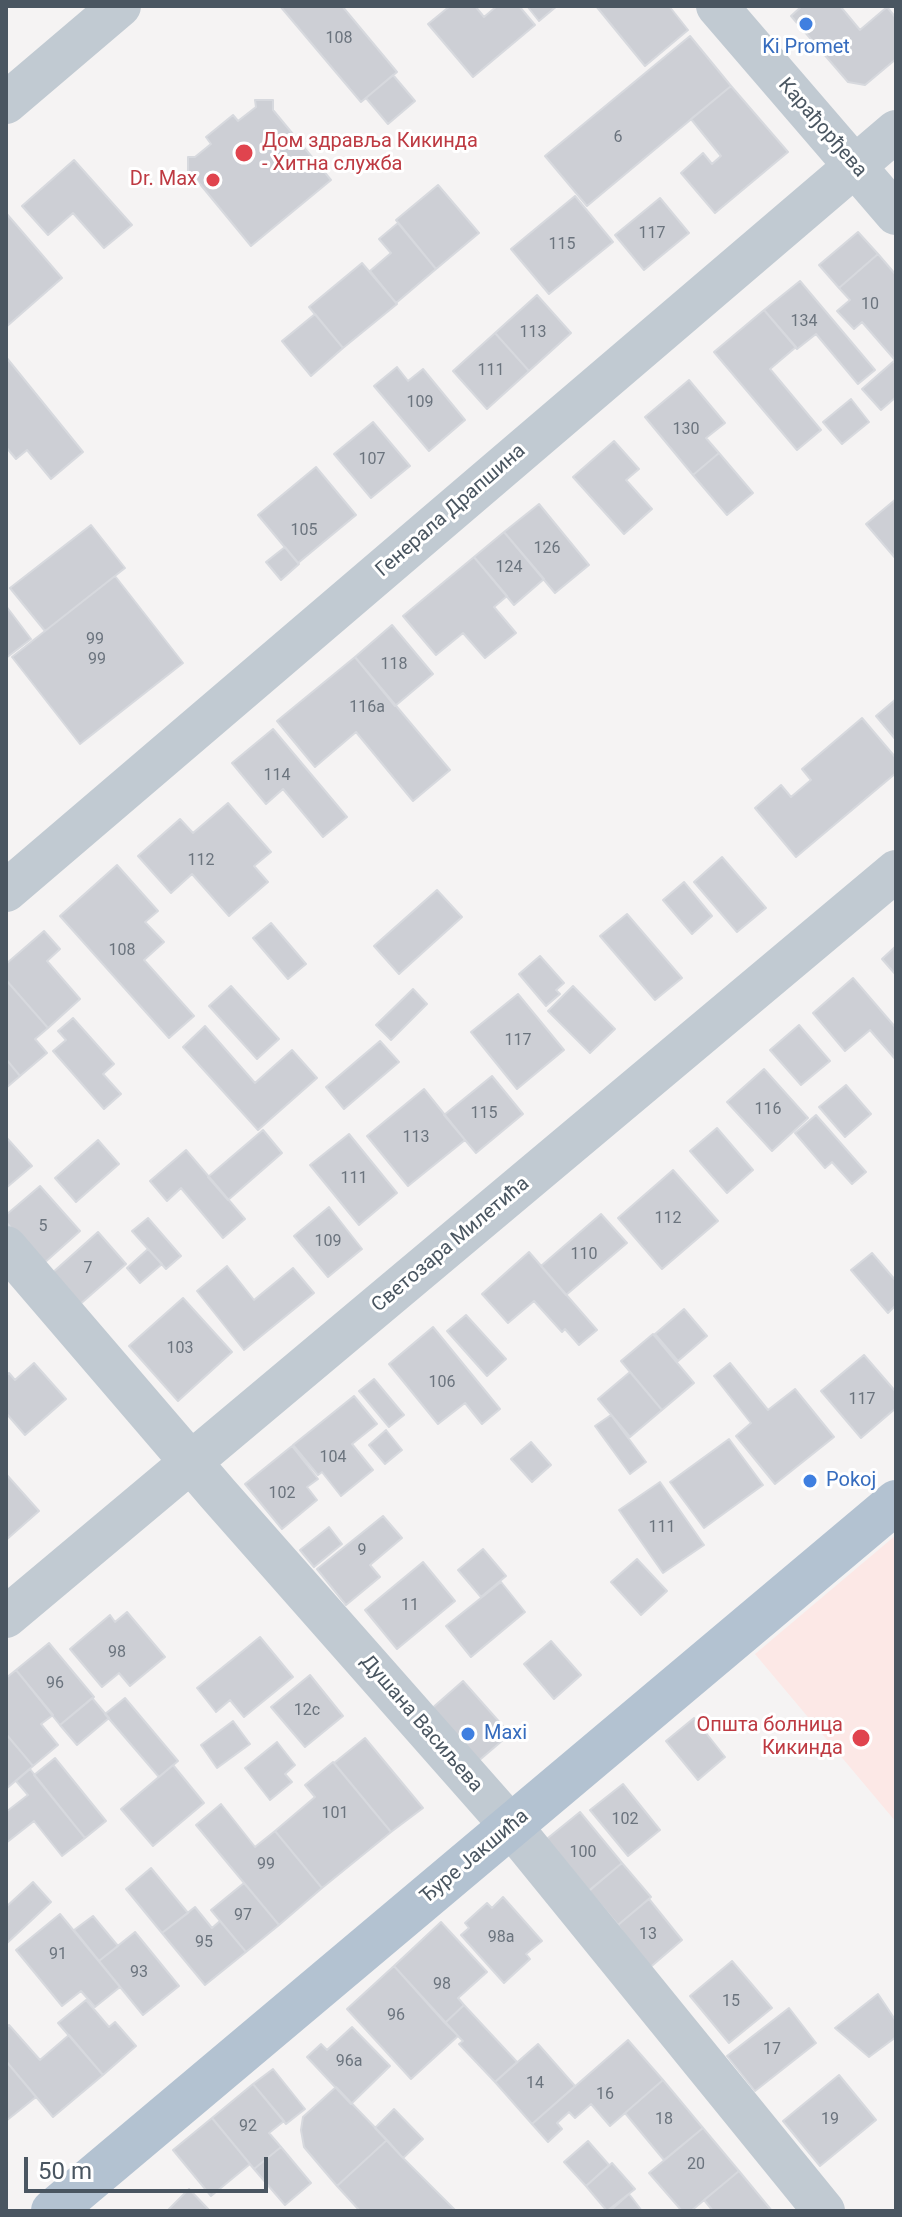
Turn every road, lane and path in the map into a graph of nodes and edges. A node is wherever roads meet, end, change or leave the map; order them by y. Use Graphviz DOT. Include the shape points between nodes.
graph roads {
  1 [pos="120,6"];
  2 [pos="717,6"];
  3 [pos="6,103"];
  4 [pos="896,131"];
  5 [pos="854,166"];
  6 [pos="896,214"];
  7 [pos="896,871"];
  8 [pos="6,891"];
  9 [pos="6,1247"];
  10 [pos="191,1463"];
  11 [pos="896,1502"];
  12 [pos="6,1617"];
  13 [pos="511,1826"];
  14 [pos="53,2211"];
  15 [pos="824,2211"];
  1 -- 3 [label="street"];
  2 -- 5 [label="street, Карађорђева"];
  4 -- 5 [label="street, Генерала Драпшина"];
  5 -- 6 [label="street, Карађорђева"];
  5 -- 8 [label="street, Генерала Драпшина"];
  7 -- 10 [label="street, Светозара Милетића"];
  9 -- 10 [label="street, Душана Васиљева"];
  10 -- 12 [label="street, Светозара Милетића"];
  10 -- 13 [label="street, Душана Васиљева"];
  11 -- 13 [label="main road, Ђуре Јакшића"];
  13 -- 14 [label="main road, Ђуре Јакшића"];
  13 -- 15 [label="street, Душана Васиљева"];
}
